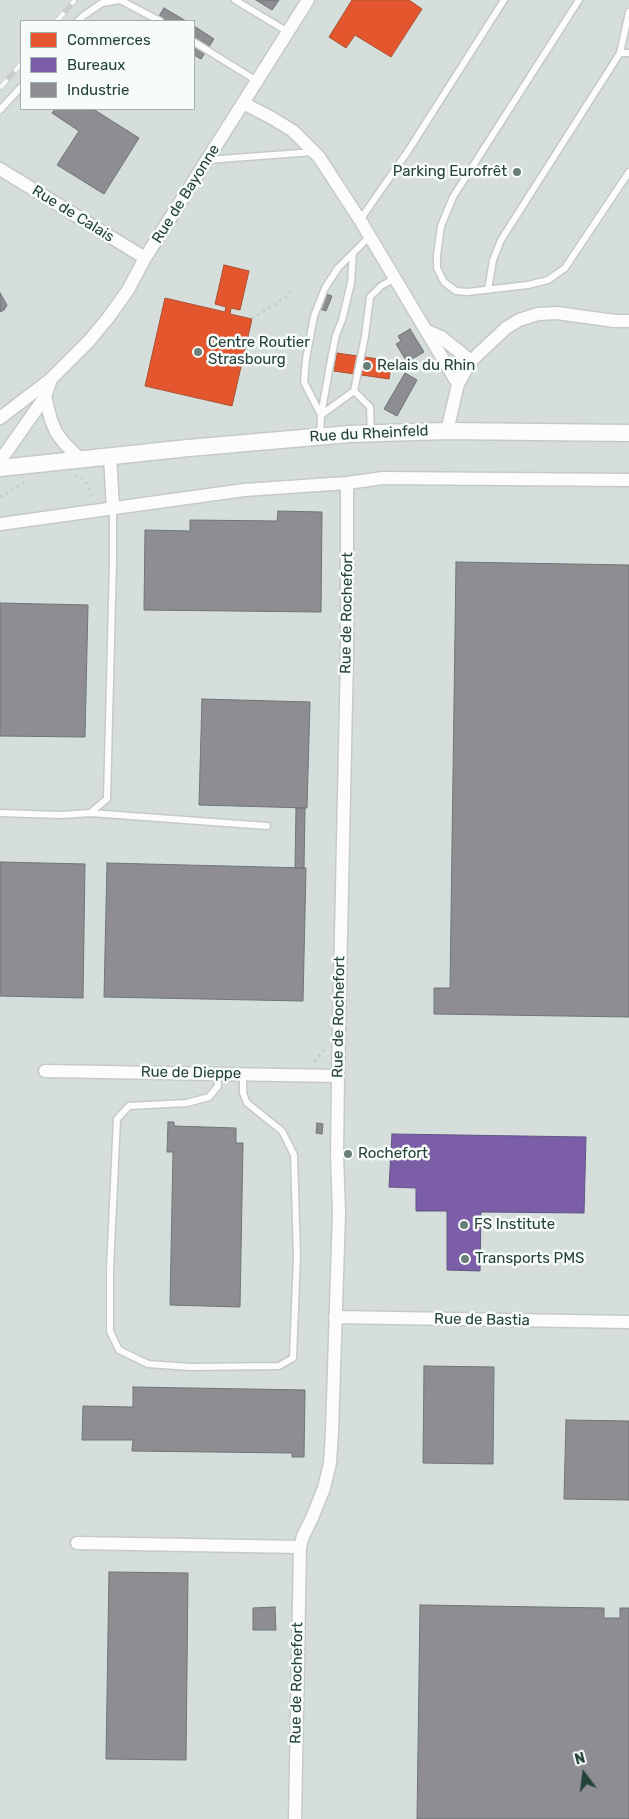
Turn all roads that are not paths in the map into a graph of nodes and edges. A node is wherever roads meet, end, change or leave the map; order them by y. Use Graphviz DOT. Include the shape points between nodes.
graph roads {
  1 [pos="235,0"];
  2 [pos="308,0"];
  3 [pos="504,0"];
  4 [pos="579,0"];
  5 [pos="629,12"];
  6 [pos="79,20"];
  7 [pos="158,20"];
  8 [pos="288,32"];
  9 [pos="195,43"];
  10 [pos="620,53"];
  11 [pos="629,53"];
  12 [pos="257,81"];
  13 [pos="20,88"];
  14 [pos="243,103"];
  15 [pos="0,110"];
  16 [pos="314,152"];
  17 [pos="207,160"];
  18 [pos="0,169"];
  19 [pos="629,172"];
  20 [pos="360,220"];
  21 [pos="370,236"];
  22 [pos="353,253"];
  23 [pos="145,258"];
  24 [pos="395,278"];
  25 [pos="488,290"];
  26 [pos="629,321"];
  27 [pos="427,331"];
  28 [pos="471,361"];
  29 [pos="51,379"];
  30 [pos="458,384"];
  31 [pos="354,391"];
  32 [pos="46,397"];
  33 [pos="321,415"];
  34 [pos="0,418"];
  35 [pos="447,431"];
  36 [pos="371,433"];
  37 [pos="629,433"];
  38 [pos="320,436"];
  39 [pos="110,456"];
  40 [pos="80,459"];
  41 [pos="0,461"];
  42 [pos="0,468"];
  43 [pos="629,480"];
  44 [pos="347,483"];
  45 [pos="113,508"];
  46 [pos="0,524"];
  47 [pos="0,813"];
  48 [pos="90,813"];
  49 [pos="267,826"];
  50 [pos="45,1071"];
  51 [pos="217,1074"];
  52 [pos="243,1074"];
  53 [pos="338,1076"];
  54 [pos="335,1317"];
  55 [pos="629,1322"];
  56 [pos="77,1543"];
  57 [pos="300,1546"];
  58 [pos="295,1819"];
  1 -- 8 [label="lane"];
  2 -- 8 [label="street, Rue de Bayonne"];
  3 -- 20 [label="lane"];
  4 -- 25 [label="lane" via="453,197 441,226 437,268 444,282 456,291"];
  5 -- 10 [label="lane"];
  6 -- 7 [label="lane" via="102,2 120,0"];
  8 -- 12 [label="street, Rue de Bayonne"];
  9 -- 12 [label="lane"];
  10 -- 11 [label="lane"];
  10 -- 25 [label="lane" via="500,240"];
  12 -- 14 [label="street, Rue de Bayonne"];
  13 -- 15 [label="lane"];
  14 -- 16 [label="street" via="293,131"];
  14 -- 17 [label="street, Rue de Bayonne"];
  16 -- 17 [label="lane"];
  16 -- 20 [label="street"];
  17 -- 23 [label="street, Rue de Bayonne"];
  18 -- 23 [label="street, Rue de Calais"];
  19 -- 25 [label="lane" via="565,268 548,280"];
  20 -- 21 [label="street"];
  21 -- 22 [label="lane"];
  21 -- 24 [label="street"];
  22 -- 33 [label="lane" via="351,283 336,335"];
  22 -- 33 [label="lane" via="325,288 314,316 304,382"];
  23 -- 29 [label="street, Rue de Bayonne" via="108,318"];
  24 -- 27 [label="street"];
  24 -- 31 [label="lane" via="370,297"];
  26 -- 28 [label="street" via="538,314 506,328"];
  27 -- 28 [label="street" via="441,337"];
  27 -- 30 [label="street"];
  28 -- 30 [label="street"];
  29 -- 32 [label="street, Rue de Bayonne"];
  29 -- 34 [label="street, Rue de Bayonne"];
  30 -- 35 [label="street"];
  31 -- 33 [label="lane"];
  31 -- 36 [label="lane" via="370,407"];
  32 -- 40 [label="street, Rue de Bayonne" via="56,432"];
  32 -- 41 [label="street, Rue de Bayonne"];
  33 -- 38 [label="lane"];
  35 -- 36 [label="street, Rue du Rheinfeld"];
  35 -- 37 [label="street, Rue du Rheinfeld"];
  36 -- 38 [label="street, Rue du Rheinfeld"];
  38 -- 39 [label="street, Rue du Rheinfeld"];
  39 -- 40 [label="street, Rue du Rheinfeld"];
  39 -- 45 [label="street"];
  40 -- 42 [label="street, Rue du Rheinfeld"];
  43 -- 44 [label="street" via="383,478"];
  44 -- 45 [label="street" via="244,490"];
  44 -- 53 [label="street, Rue de Rochefort" via="347,655"];
  45 -- 46 [label="street"];
  45 -- 48 [label="lane" via="106,799"];
  47 -- 48 [label="lane"];
  48 -- 49 [label="lane"];
  50 -- 51 [label="street, Rue de Dieppe"];
  51 -- 52 [label="street, Rue de Dieppe"];
  51 -- 52 [label="lane" via="218,1086 210,1097 187,1103 129,1106 117,1119 110,1331 119,1350 148,1364 279,1366 293,1358 297,1256 294,1155 282,1131 248,1103 243,1093"];
  52 -- 53 [label="street, Rue de Dieppe"];
  53 -- 54 [label="street, Rue de Rochefort" via="339,1213"];
  54 -- 55 [label="street, Rue de Bastia"];
  54 -- 57 [label="street, Rue de Rochefort" via="330,1464 324,1488"];
  56 -- 57 [label="street"];
  57 -- 58 [label="street, Rue de Rochefort"];
}
